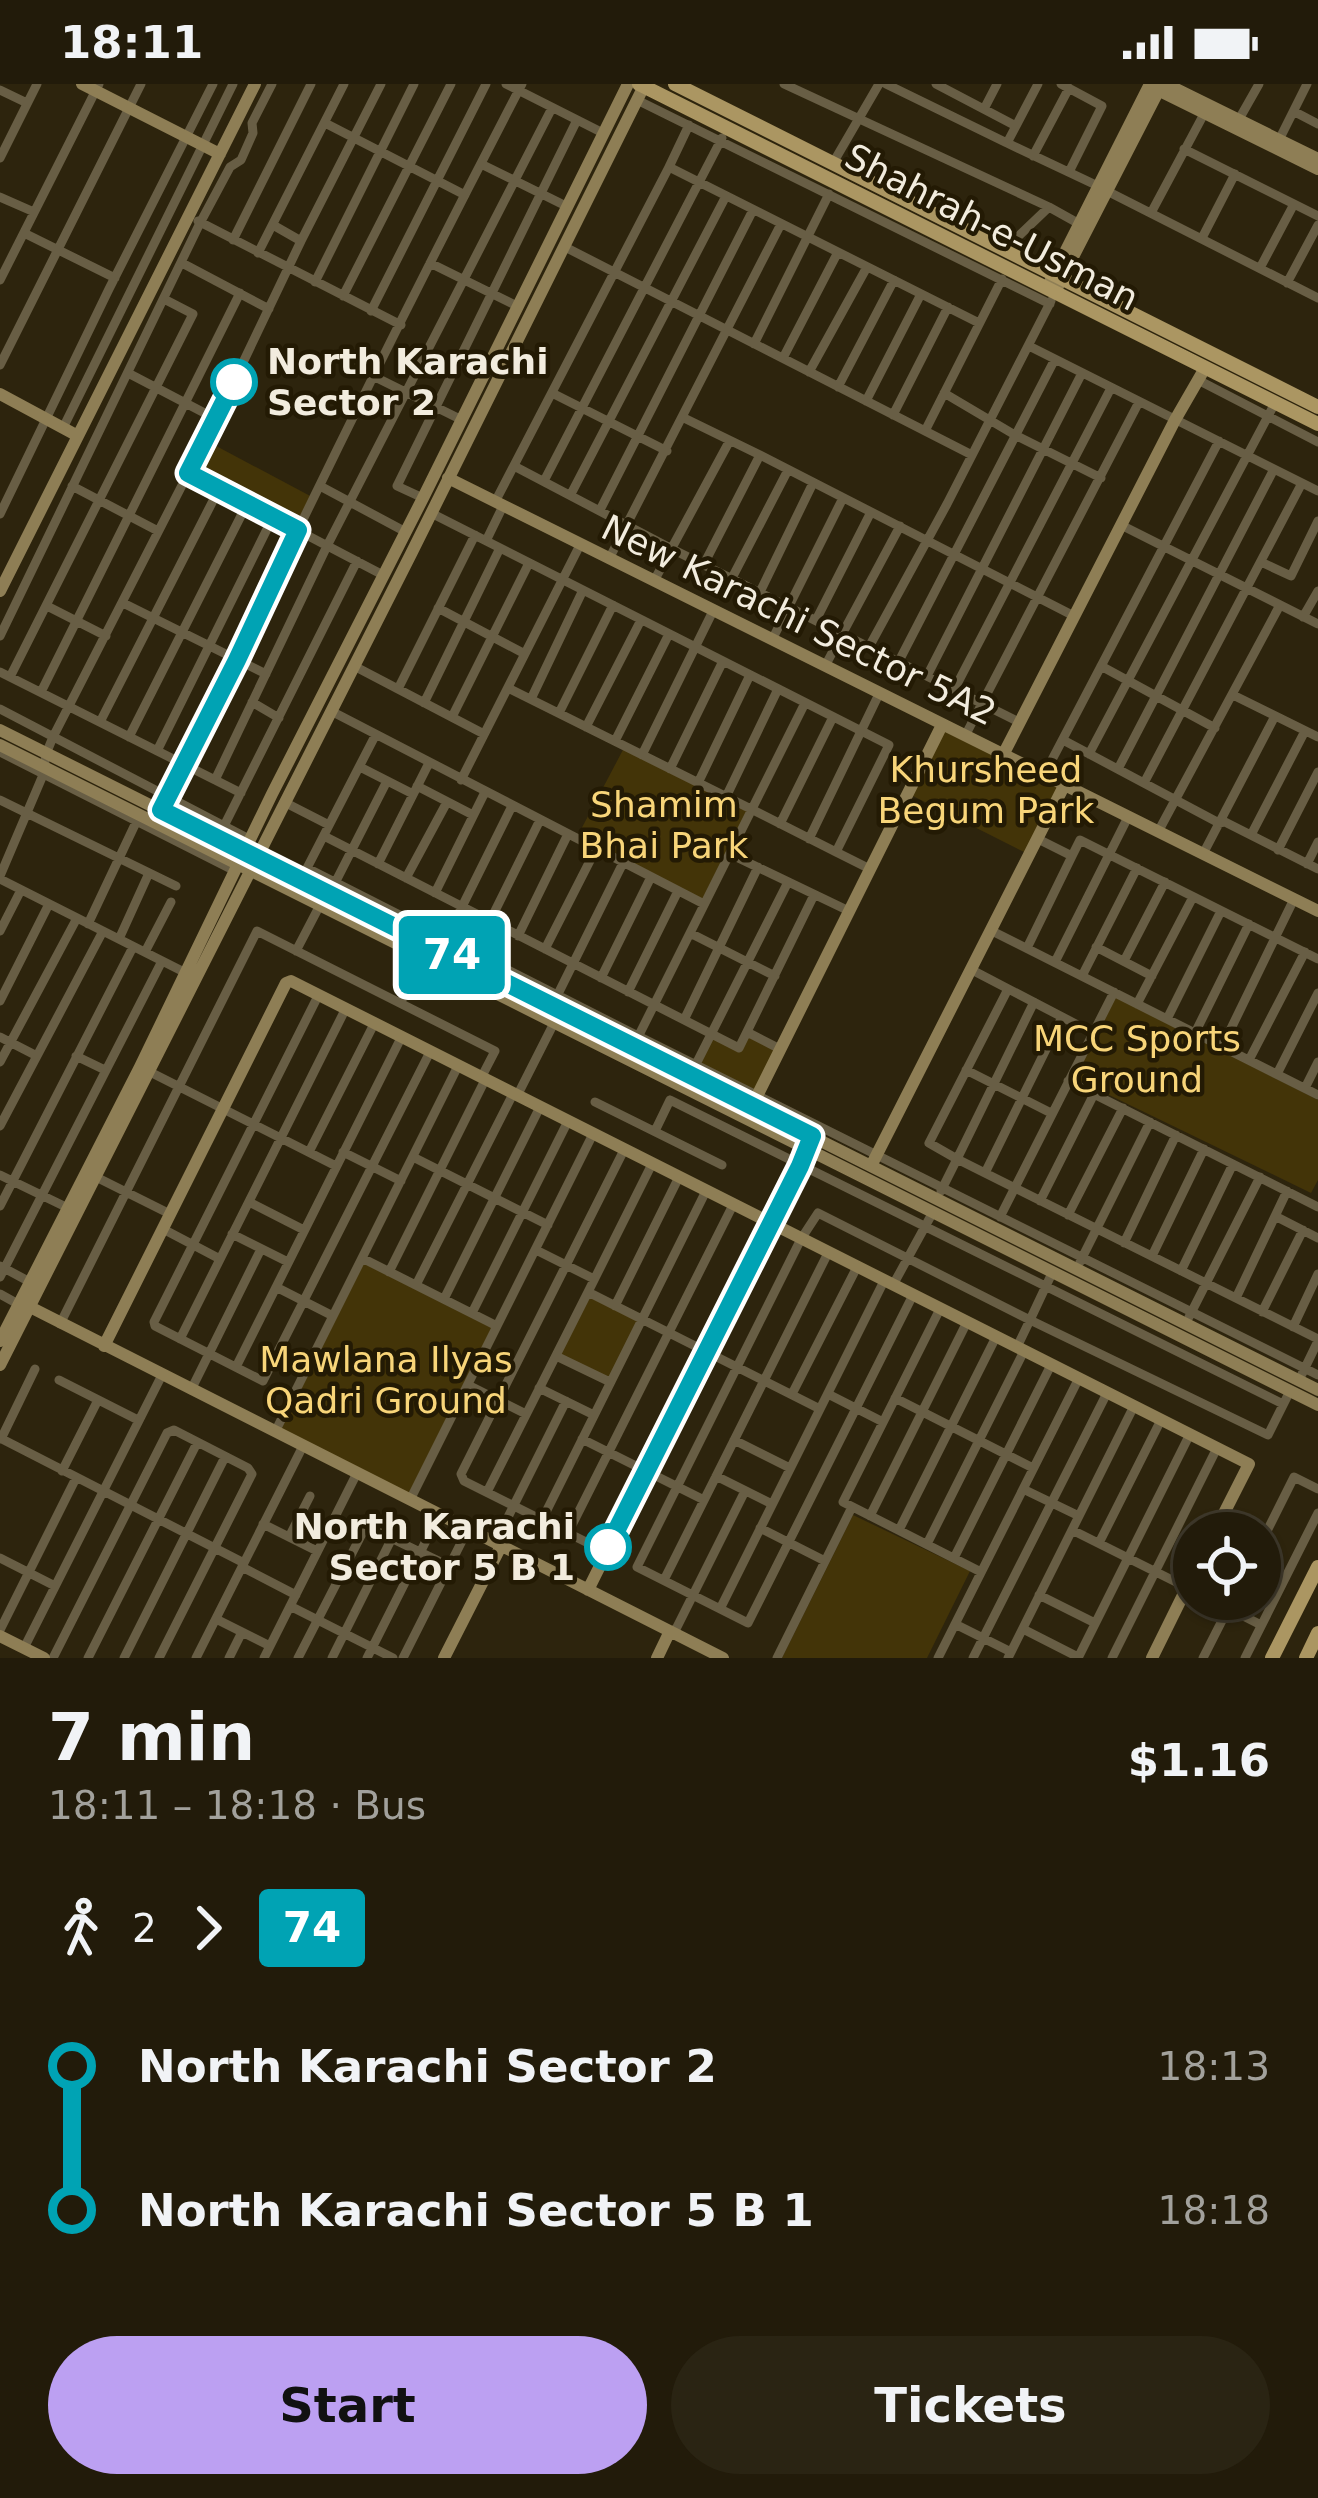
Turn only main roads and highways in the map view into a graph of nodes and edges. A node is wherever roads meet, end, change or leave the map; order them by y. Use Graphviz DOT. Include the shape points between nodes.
graph roads {
  1 [pos="82,84"];
  2 [pos="256,84"];
  3 [pos="675,84"];
  4 [pos="1156,85"];
  5 [pos="97,87"];
  6 [pos="633,87"];
  7 [pos="1237,124"];
  8 [pos="220,154"];
  9 [pos="1318,159"];
  10 [pos="1318,169"];
  11 [pos="575,188"];
  12 [pos="590,195"];
  13 [pos="1053,288"];
  14 [pos="493,372"];
  15 [pos="1201,374"];
  16 [pos="0,394"];
  17 [pos="1318,407"];
  18 [pos="1318,424"];
  19 [pos="78,436"];
  20 [pos="448,478"];
  21 [pos="397,547"];
  22 [pos="411,554"];
  23 [pos="0,591"];
  24 [pos="942,725"];
  25 [pos="0,730"];
  26 [pos="0,749"];
  27 [pos="1003,755"];
  28 [pos="44,766"];
  29 [pos="1064,786"];
  30 [pos="250,850"];
  31 [pos="240,870"];
  32 [pos="328,893"];
  33 [pos="1317,909"];
  34 [pos="687,1075"];
  35 [pos="755,1101"];
  36 [pos="810,1142"];
  37 [pos="874,1161"];
  38 [pos="937,1200"];
  39 [pos="771,1224"];
  40 [pos="60,1237"];
  41 [pos="24,1305"];
  42 [pos="1,1337"];
  43 [pos="104,1346"];
  44 [pos="0,1363"];
  45 [pos="1294,1386"];
  46 [pos="1318,1390"];
  47 [pos="1318,1405"];
  48 [pos="1225,1512"];
  49 [pos="498,1544"];
  50 [pos="1318,1567"];
  51 [pos="587,1589"];
  52 [pos="1173,1620"];
  53 [pos="672,1632"];
  54 [pos="0,1633"];
  55 [pos="1318,1633"];
  56 [pos="18,1650"];
  57 [pos="44,1658"];
  58 [pos="444,1658"];
  59 [pos="657,1658"];
  60 [pos="724,1658"];
  61 [pos="1152,1658"];
  62 [pos="1272,1658"];
  63 [pos="1306,1658"];
  1 -- 5 [label="main road"];
  2 -- 8 [label="main road"];
  3 -- 13 [label="main road, Shahrah-e-Usman" via="1004,250"];
  4 -- 7 [label="main road"];
  4 -- 7 [label="main road"];
  4 -- 13 [label="main road"];
  5 -- 8 [label="main road"];
  6 -- 11 [label="main road"];
  6 -- 12 [label="main road"];
  6 -- 13 [label="main road, Shahrah-e-Usman" via="1005,274"];
  7 -- 9 [label="main road"];
  7 -- 10 [label="main road"];
  8 -- 19 [label="main road" via="195,220"];
  11 -- 12 [label="main road"];
  11 -- 14 [label="main road"];
  12 -- 14 [label="main road"];
  13 -- 15 [label="main road, Shahrah-e-Usman"];
  13 -- 17 [label="main road, Shahrah-e-Usman"];
  14 -- 20 [label="main road"];
  14 -- 21 [label="main road"];
  15 -- 18 [label="main road, Shahrah-e-Usman"];
  15 -- 27 [label="main road"];
  16 -- 19 [label="main road"];
  19 -- 23 [label="main road"];
  20 -- 22 [label="main road"];
  20 -- 24 [label="main road, New Karachi Sector 5A2"];
  21 -- 22 [label="main road"];
  21 -- 30 [label="main road"];
  22 -- 30 [label="main road" via="284,802"];
  24 -- 27 [label="main road, New Karachi Sector 5A2"];
  24 -- 35 [label="main road"];
  25 -- 28 [label="main road"];
  26 -- 28 [label="main road"];
  27 -- 29 [label="main road, New Karachi Sector 5A2"];
  28 -- 30 [label="main road" via="164,804"];
  28 -- 31 [label="main road"];
  29 -- 33 [label="main road, New Karachi Sector 5A2"];
  29 -- 37 [label="main road"];
  30 -- 31 [label="main road"];
  30 -- 32 [label="main road"];
  31 -- 32 [label="main road"];
  31 -- 40 [label="main road" via="149,1072"];
  31 -- 40 [label="main road"];
  32 -- 34 [label="main road" via="555,1001"];
  32 -- 34 [label="main road" via="425,958 554,1023"];
  34 -- 35 [label="main road"];
  34 -- 36 [label="main road"];
  35 -- 36 [label="main road"];
  36 -- 37 [label="main road"];
  36 -- 38 [label="main road"];
  36 -- 39 [label="main road"];
  37 -- 38 [label="main road"];
  38 -- 45 [label="main road" via="1054,1271"];
  38 -- 45 [label="main road" via="997,1221 1188,1318"];
  39 -- 43 [label="main road" via="291,981"];
  39 -- 48 [label="main road" via="1249,1464"];
  39 -- 51 [label="main road"];
  40 -- 41 [label="main road"];
  40 -- 41 [label="main road"];
  41 -- 42 [label="main road"];
  41 -- 43 [label="main road"];
  41 -- 44 [label="main road"];
  43 -- 49 [label="main road"];
  45 -- 46 [label="main road"];
  45 -- 47 [label="main road"];
  49 -- 51 [label="main road"];
  49 -- 58 [label="main road"];
  50 -- 62 [label="main road"];
  51 -- 53 [label="main road"];
  52 -- 61 [label="main road"];
  53 -- 59 [label="main road"];
  53 -- 60 [label="main road"];
  54 -- 56 [label="main road"];
  55 -- 63 [label="main road"];
  56 -- 57 [label="main road"];
}
